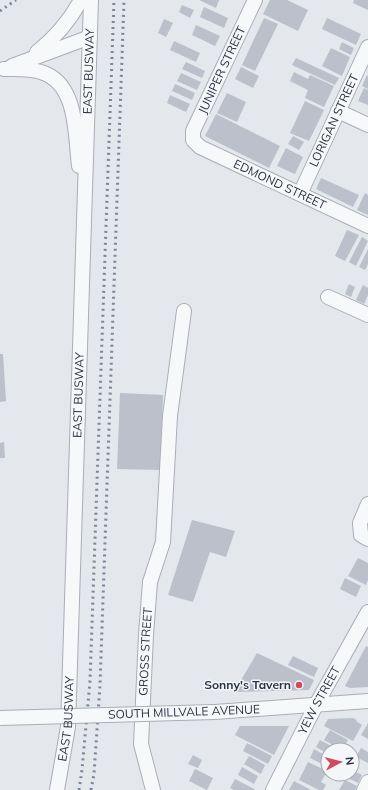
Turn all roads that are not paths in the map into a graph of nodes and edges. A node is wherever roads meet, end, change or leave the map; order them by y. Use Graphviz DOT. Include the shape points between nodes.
graph roads {
  1 [pos="82,0"];
  2 [pos="91,0"];
  3 [pos="255,0"];
  4 [pos="90,37"];
  5 [pos="368,48"];
  6 [pos="24,62"];
  7 [pos="2,70"];
  8 [pos="338,111"];
  9 [pos="368,125"];
  10 [pos="193,140"];
  11 [pos="300,194"];
  12 [pos="84,216"];
  13 [pos="368,226"];
  14 [pos="328,297"];
  15 [pos="184,311"];
  16 [pos="368,315"];
  17 [pos="368,504"];
  18 [pos="365,537"];
  19 [pos="368,612"];
  20 [pos="368,701"];
  21 [pos="316,705"];
  22 [pos="0,718"];
  23 [pos="368,782"];
  24 [pos="57,790"];
  25 [pos="153,790"];
  26 [pos="273,790"];
  27 [pos="364,790"];
  1 -- 6 [label="street" via="53,39"];
  2 -- 4 [label="street, EAST BUSWAY"];
  3 -- 10 [label="street, JUNIPER STREET" via="193,131"];
  4 -- 6 [label="street"];
  4 -- 12 [label="street, EAST BUSWAY"];
  5 -- 8 [label="street, LORIGAN STREET"];
  6 -- 7 [label="street"];
  7 -- 12 [label="street" via="30,69 42,72 64,89 73,116"];
  8 -- 9 [label="street"];
  8 -- 11 [label="street, LORIGAN STREET"];
  10 -- 11 [label="street, EDMOND STREET" via="200,148"];
  11 -- 13 [label="street, EDMOND STREET"];
  12 -- 24 [label="street, EAST BUSWAY" via="68,728"];
  14 -- 16 [label="street"];
  15 -- 25 [label="street, GROSS STREET" via="170,416 163,542 150,582 146,635 141,744"];
  17 -- 18 [label="street" via="360,523"];
  19 -- 21 [label="street, YEW STREET"];
  20 -- 21 [label="street, SOUTH MILLVALE AVENUE"];
  21 -- 22 [label="street, SOUTH MILLVALE AVENUE, bridge" via="215,712"];
  21 -- 26 [label="street, YEW STREET"];
  23 -- 27 [label="street"];
}
